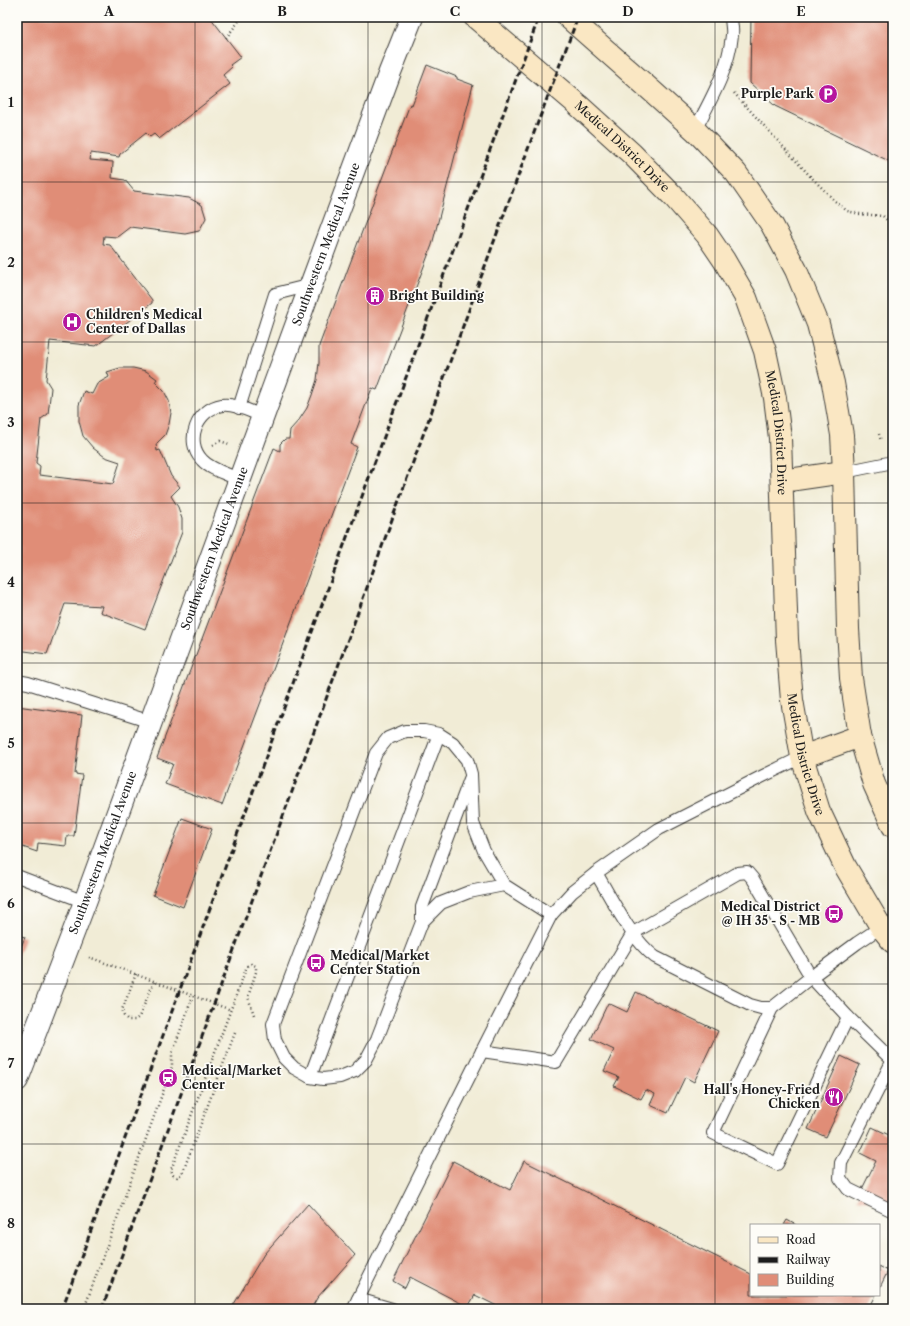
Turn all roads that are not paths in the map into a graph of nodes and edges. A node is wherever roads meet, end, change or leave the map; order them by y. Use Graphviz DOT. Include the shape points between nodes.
graph roads {
  1 [pos="412,17"];
  2 [pos="475,17"];
  3 [pos="568,17"];
  4 [pos="731,17"];
  5 [pos="695,130"];
  6 [pos="311,285"];
  7 [pos="239,408"];
  8 [pos="263,416"];
  9 [pos="893,462"];
  10 [pos="844,472"];
  11 [pos="240,480"];
  12 [pos="782,480"];
  13 [pos="17,680"];
  14 [pos="151,722"];
  15 [pos="439,734"];
  16 [pos="860,736"];
  17 [pos="802,757"];
  18 [pos="472,774"];
  19 [pos="893,826"];
  20 [pos="596,873"];
  21 [pos="17,876"];
  22 [pos="504,885"];
  23 [pos="85,902"];
  24 [pos="551,915"];
  25 [pos="422,922"];
  26 [pos="633,933"];
  27 [pos="887,934"];
  28 [pos="810,977"];
  29 [pos="772,1008"];
  30 [pos="848,1017"];
  31 [pos="482,1051"];
  32 [pos="893,1061"];
  33 [pos="310,1077"];
  34 [pos="17,1080"];
  35 [pos="893,1211"];
  36 [pos="356,1304"];
  37 [pos="392,1309"];
  1 -- 6 [label="street, Southwestern Medical Avenue"];
  2 -- 12 [label="main road, Medical District Drive" via="632,154 674,196 724,260 746,298 765,351 776,398"];
  3 -- 5 [label="main road"];
  4 -- 5 [label="lane" via="732,34 721,78"];
  5 -- 10 [label="main road" via="736,173 772,225 796,270 818,324 833,383 842,435"];
  6 -- 7 [label="lane" via="275,294"];
  6 -- 8 [label="street, Southwestern Medical Avenue"];
  7 -- 8 [label="lane"];
  7 -- 11 [label="lane" via="222,405 204,414 194,432 194,442 201,460"];
  8 -- 11 [label="street, Southwestern Medical Avenue"];
  9 -- 10 [label="lane"];
  10 -- 12 [label="main road"];
  10 -- 16 [label="main road" via="848,629 851,678"];
  11 -- 14 [label="street, Southwestern Medical Avenue"];
  12 -- 17 [label="main road, Medical District Drive" via="787,640 791,692"];
  13 -- 14 [label="lane"];
  14 -- 23 [label="street, Southwestern Medical Avenue"];
  15 -- 18 [label="lane" via="454,743 467,760"];
  15 -- 33 [label="lane"];
  15 -- 33 [label="lane" via="405,731 388,738 376,753 273,1024 275,1040 284,1058 294,1068"];
  16 -- 17 [label="main road"];
  16 -- 19 [label="main road" via="874,784"];
  17 -- 20 [label="lane" via="659,829"];
  17 -- 27 [label="main road, Medical District Drive" via="818,811 844,866"];
  18 -- 22 [label="lane" via="473,823 484,851"];
  18 -- 25 [label="lane" via="422,906"];
  20 -- 24 [label="lane" via="572,892"];
  20 -- 26 [label="lane"];
  21 -- 23 [label="lane"];
  22 -- 24 [label="lane"];
  22 -- 25 [label="lane" via="469,892 441,903"];
  23 -- 34 [label="street, Southwestern Medical Avenue"];
  24 -- 31 [label="lane"];
  25 -- 33 [label="lane" via="377,1039 366,1060 356,1071 340,1077"];
  26 -- 28 [label="lane" via="738,874 746,872 753,879"];
  26 -- 29 [label="lane" via="655,958 750,1005"];
  26 -- 31 [label="lane" via="556,1062"];
  27 -- 28 [label="lane" via="857,943"];
  28 -- 29 [label="lane"];
  28 -- 30 [label="lane"];
  29 -- 30 [label="lane" via="713,1133 777,1164"];
  30 -- 32 [label="lane"];
  31 -- 36 [label="lane"];
  32 -- 35 [label="lane" via="841,1163 840,1178 848,1189"];
  36 -- 37 [label="lane"];
}
